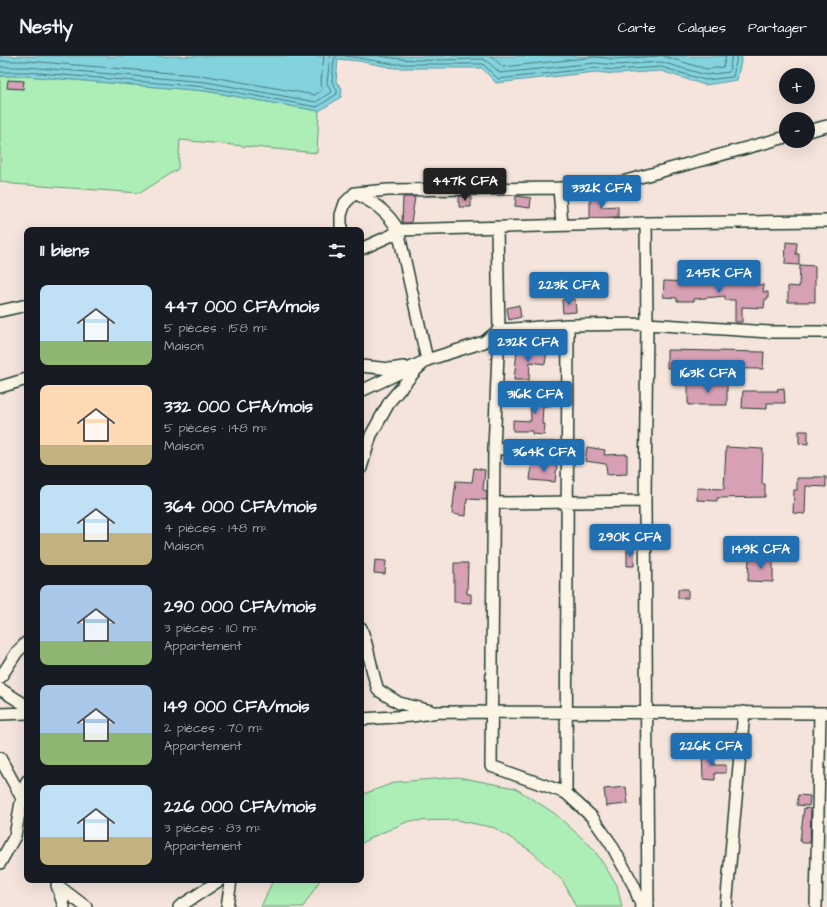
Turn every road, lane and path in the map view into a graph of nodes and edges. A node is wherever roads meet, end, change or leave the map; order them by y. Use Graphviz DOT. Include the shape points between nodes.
graph roads {
  1 [pos="827,126"];
  2 [pos="815,129"];
  3 [pos="779,139"];
  4 [pos="559,188"];
  5 [pos="355,193"];
  6 [pos="827,221"];
  7 [pos="646,223"];
  8 [pos="562,225"];
  9 [pos="341,227"];
  10 [pos="496,227"];
  11 [pos="398,230"];
  12 [pos="364,248"];
  13 [pos="24,306"];
  14 [pos="0,311"];
  15 [pos="647,324"];
  16 [pos="568,325"];
  17 [pos="499,330"];
  18 [pos="827,332"];
  19 [pos="427,360"];
  20 [pos="364,366"];
  21 [pos="411,366"];
  22 [pos="24,381"];
  23 [pos="0,387"];
  24 [pos="364,390"];
  25 [pos="567,448"];
  26 [pos="494,449"];
  27 [pos="364,459"];
  28 [pos="645,501"];
  29 [pos="567,502"];
  30 [pos="494,504"];
  31 [pos="364,636"];
  32 [pos="24,645"];
  33 [pos="0,678"];
  34 [pos="0,689"];
  35 [pos="24,704"];
  36 [pos="438,712"];
  37 [pos="491,712"];
  38 [pos="567,712"];
  39 [pos="648,712"];
  40 [pos="744,712"];
  41 [pos="24,713"];
  42 [pos="823,713"];
  43 [pos="0,714"];
  44 [pos="364,720"];
  45 [pos="0,758"];
  46 [pos="24,791"];
  47 [pos="566,794"];
  48 [pos="22,797"];
  49 [pos="24,804"];
  50 [pos="0,863"];
  51 [pos="56,883"];
  52 [pos="57,883"];
  53 [pos="215,883"];
  54 [pos="231,883"];
  55 [pos="64,907"];
  56 [pos="86,907"];
  57 [pos="179,907"];
  58 [pos="227,907"];
  59 [pos="642,907"];
  60 [pos="648,907"];
  61 [pos="726,907"];
  62 [pos="816,907"];
  1 -- 2 [label="street"];
  3 -- 4 [label="street" via="600,188"];
  4 -- 5 [label="street" via="388,190"];
  4 -- 8 [label="street"];
  5 -- 9 [label="street" via="345,203"];
  5 -- 11 [label="street" via="375,204 392,220"];
  6 -- 7 [label="street"];
  7 -- 8 [label="street"];
  7 -- 15 [label="street"];
  8 -- 10 [label="street"];
  10 -- 11 [label="street"];
  10 -- 17 [label="street"];
  11 -- 12 [label="street"];
  11 -- 19 [label="street"];
  13 -- 14 [label="street"];
  15 -- 16 [label="street"];
  15 -- 18 [label="street" via="770,332"];
  15 -- 28 [label="street"];
  16 -- 17 [label="street"];
  16 -- 25 [label="street"];
  17 -- 19 [label="street" via="484,342"];
  17 -- 26 [label="street"];
  19 -- 21 [label="street"];
  19 -- 27 [label="street" via="390,401 372,436"];
  20 -- 21 [label="street" via="390,369"];
  21 -- 24 [label="street"];
  22 -- 23 [label="street"];
  25 -- 26 [label="street"];
  25 -- 29 [label="street"];
  26 -- 30 [label="street"];
  28 -- 29 [label="street"];
  28 -- 39 [label="street"];
  29 -- 30 [label="street"];
  29 -- 38 [label="street"];
  30 -- 37 [label="street"];
  31 -- 36 [label="street" via="378,690 399,703"];
  32 -- 33 [label="street"];
  34 -- 35 [label="street"];
  36 -- 37 [label="street"];
  36 -- 44 [label="street"];
  37 -- 38 [label="street"];
  37 -- 47 [label="street" via="491,766"];
  38 -- 39 [label="street"];
  38 -- 47 [label="street"];
  39 -- 40 [label="street"];
  39 -- 60 [label="street"];
  40 -- 42 [label="street"];
  40 -- 61 [label="street"];
  41 -- 43 [label="street"];
  42 -- 62 [label="street"];
  45 -- 48 [label="street"];
  46 -- 48 [label="street"];
  47 -- 59 [label="street" via="592,817 611,844 634,886"];
  48 -- 49 [label="street"];
  48 -- 50 [label="street" via="16,836"];
  51 -- 55 [label="street"];
  52 -- 56 [label="street"];
  53 -- 57 [label="street"];
  54 -- 58 [label="street"];
}
